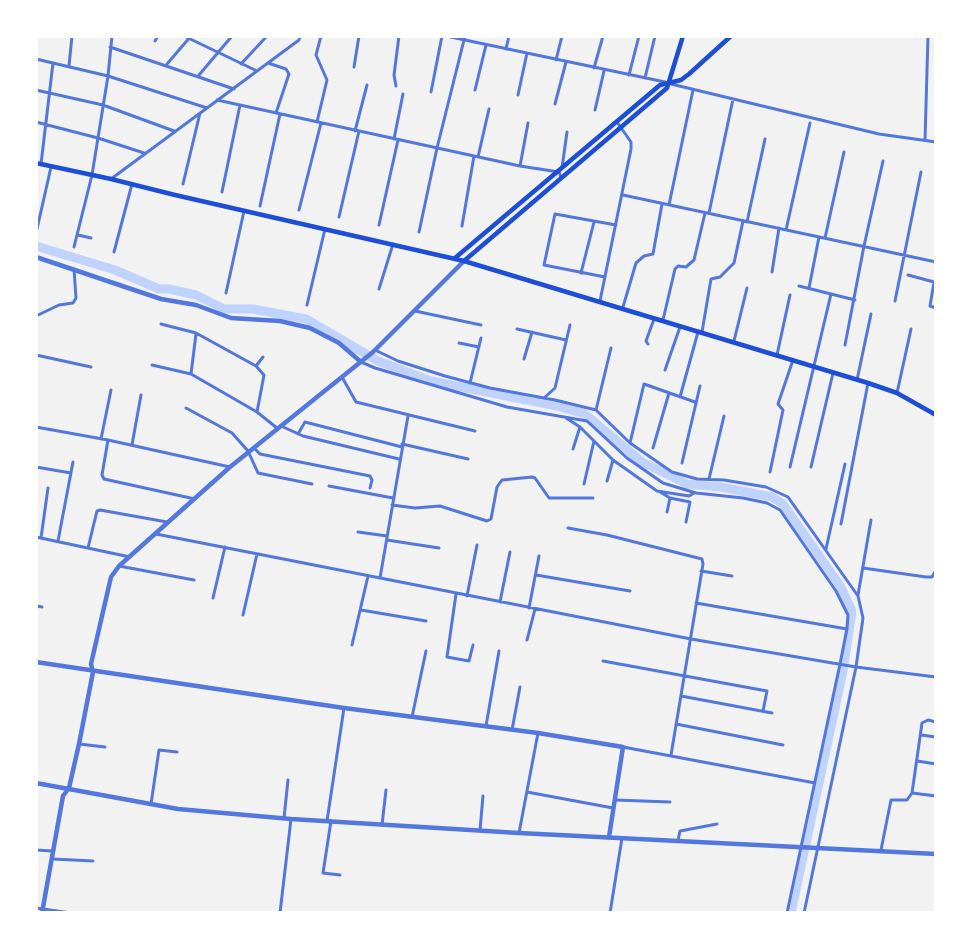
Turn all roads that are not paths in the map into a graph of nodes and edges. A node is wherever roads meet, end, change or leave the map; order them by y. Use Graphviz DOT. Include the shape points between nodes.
graph roads {
  1 [pos="72,36"];
  2 [pos="112,36"];
  3 [pos="158,36"];
  4 [pos="184,36"];
  5 [pos="232,36"];
  6 [pos="267,36"];
  7 [pos="321,36"];
  8 [pos="359,36"];
  9 [pos="399,36"];
  10 [pos="442,36"];
  11 [pos="446,36"];
  12 [pos="509,36"];
  13 [pos="562,36"];
  14 [pos="603,36"];
  15 [pos="639,36"];
  16 [pos="655,36"];
  17 [pos="683,36"];
  18 [pos="731,36"];
  19 [pos="928,36"];
  20 [pos="190,37"];
  21 [pos="299,38"];
  22 [pos="464,38"];
  23 [pos="154,41"];
  24 [pos="486,45"];
  25 [pos="110,46"];
  26 [pos="506,49"];
  27 [pos="218,52"];
  28 [pos="527,53"];
  29 [pos="36,59"];
  30 [pos="556,60"];
  31 [pos="566,62"];
  32 [pos="53,63"];
  33 [pos="268,63"];
  34 [pos="167,64"];
  35 [pos="241,64"];
  36 [pos="69,66"];
  37 [pos="354,67"];
  38 [pos="594,68"];
  39 [pos="605,70"];
  40 [pos="257,71"];
  41 [pos="199,75"];
  42 [pos="629,75"];
  43 [pos="108,76"];
  44 [pos="644,78"];
  45 [pos="670,84"];
  46 [pos="367,85"];
  47 [pos="396,86"];
  48 [pos="234,89"];
  49 [pos="36,90"];
  50 [pos="476,90"];
  51 [pos="693,90"];
  52 [pos="431,92"];
  53 [pos="49,93"];
  54 [pos="403,94"];
  55 [pos="518,95"];
  56 [pos="733,99"];
  57 [pos="217,100"];
  58 [pos="555,104"];
  59 [pos="103,105"];
  60 [pos="240,105"];
  61 [pos="207,108"];
  62 [pos="489,109"];
  63 [pos="595,110"];
  64 [pos="201,111"];
  65 [pos="278,114"];
  66 [pos="36,122"];
  67 [pos="617,122"];
  68 [pos="319,123"];
  69 [pos="528,123"];
  70 [pos="810,123"];
  71 [pos="45,124"];
  72 [pos="622,127"];
  73 [pos="174,131"];
  74 [pos="357,131"];
  75 [pos="567,132"];
  76 [pos="98,138"];
  77 [pos="396,139"];
  78 [pos="765,139"];
  79 [pos="925,140"];
  80 [pos="936,142"];
  81 [pos="437,148"];
  82 [pos="844,152"];
  83 [pos="144,153"];
  84 [pos="476,157"];
  85 [pos="883,161"];
  86 [pos="38,164"];
  87 [pos="520,166"];
  88 [pos="51,167"];
  89 [pos="561,172"];
  90 [pos="921,172"];
  91 [pos="92,175"];
  92 [pos="111,179"];
  93 [pos="132,184"];
  94 [pos="183,184"];
  95 [pos="222,192"];
  96 [pos="623,195"];
  97 [pos="662,204"];
  98 [pos="669,205"];
  99 [pos="260,206"];
  100 [pos="300,210"];
  101 [pos="244,211"];
  102 [pos="707,213"];
  103 [pos="339,217"];
  104 [pos="745,221"];
  105 [pos="594,222"];
  106 [pos="379,225"];
  107 [pos="616,225"];
  108 [pos="462,226"];
  109 [pos="778,228"];
  110 [pos="37,229"];
  111 [pos="325,229"];
  112 [pos="786,230"];
  113 [pos="419,232"];
  114 [pos="77,235"];
  115 [pos="819,237"];
  116 [pos="91,238"];
  117 [pos="825,238"];
  118 [pos="393,244"];
  119 [pos="864,246"];
  120 [pos="74,247"];
  121 [pos="114,252"];
  122 [pos="903,256"];
  123 [pos="36,257"];
  124 [pos="455,258"];
  125 [pos="464,261"];
  126 [pos="936,262"];
  127 [pos="74,269"];
  128 [pos="772,272"];
  129 [pos="581,273"];
  130 [pos="909,275"];
  131 [pos="605,277"];
  132 [pos="799,286"];
  133 [pos="747,288"];
  134 [pos="809,288"];
  135 [pos="380,289"];
  136 [pos="226,292"];
  137 [pos="831,294"];
  138 [pos="790,295"];
  139 [pos="855,300"];
  140 [pos="600,301"];
  141 [pos="895,301"];
  142 [pos="307,305"];
  143 [pos="623,308"];
  144 [pos="936,308"];
  145 [pos="413,310"];
  146 [pos="871,314"];
  147 [pos="36,316"];
  148 [pos="654,317"];
  149 [pos="663,320"];
  150 [pos="161,324"];
  151 [pos="481,325"];
  152 [pos="570,325"];
  153 [pos="681,326"];
  154 [pos="517,329"];
  155 [pos="911,329"];
  156 [pos="700,331"];
  157 [pos="532,332"];
  158 [pos="196,333"];
  159 [pos="481,338"];
  160 [pos="566,340"];
  161 [pos="734,341"];
  162 [pos="459,343"];
  163 [pos="648,344"];
  164 [pos="845,345"];
  165 [pos="479,347"];
  166 [pos="611,348"];
  167 [pos="374,351"];
  168 [pos="36,356"];
  169 [pos="777,356"];
  170 [pos="263,357"];
  171 [pos="524,359"];
  172 [pos="793,360"];
  173 [pos="362,361"];
  174 [pos="152,365"];
  175 [pos="256,366"];
  176 [pos="91,367"];
  177 [pos="814,367"];
  178 [pos="665,370"];
  179 [pos="833,373"];
  180 [pos="191,374"];
  181 [pos="342,376"];
  182 [pos="857,380"];
  183 [pos="470,383"];
  184 [pos="868,383"];
  185 [pos="700,386"];
  186 [pos="111,390"];
  187 [pos="669,393"];
  188 [pos="897,393"];
  189 [pos="141,395"];
  190 [pos="680,397"];
  191 [pos="544,398"];
  192 [pos="695,402"];
  193 [pos="186,408"];
  194 [pos="596,410"];
  195 [pos="257,412"];
  196 [pos="936,415"];
  197 [pos="408,416"];
  198 [pos="563,416"];
  199 [pos="724,416"];
  200 [pos="278,426"];
  201 [pos="36,427"];
  202 [pos="580,427"];
  203 [pos="475,430"];
  204 [pos="298,434"];
  205 [pos="101,439"];
  206 [pos="108,440"];
  207 [pos="594,441"];
  208 [pos="630,443"];
  209 [pos="402,445"];
  210 [pos="132,446"];
  211 [pos="254,447"];
  212 [pos="653,448"];
  213 [pos="573,449"];
  214 [pos="248,451"];
  215 [pos="399,459"];
  216 [pos="468,459"];
  217 [pos="613,460"];
  218 [pos="73,462"];
  219 [pos="682,463"];
  220 [pos="846,464"];
  221 [pos="36,467"];
  222 [pos="230,467"];
  223 [pos="790,467"];
  224 [pos="811,467"];
  225 [pos="770,472"];
  226 [pos="71,473"];
  227 [pos="709,479"];
  228 [pos="607,481"];
  229 [pos="312,484"];
  230 [pos="584,484"];
  231 [pos="329,486"];
  232 [pos="48,488"];
  233 [pos="370,488"];
  234 [pos="657,491"];
  235 [pos="696,493"];
  236 [pos="393,498"];
  237 [pos="593,498"];
  238 [pos="670,498"];
  239 [pos="195,499"];
  240 [pos="392,505"];
  241 [pos="667,512"];
  242 [pos="871,520"];
  243 [pos="686,522"];
  244 [pos="168,523"];
  245 [pos="841,524"];
  246 [pos="568,528"];
  247 [pos="358,532"];
  248 [pos="156,534"];
  249 [pos="36,537"];
  250 [pos="41,538"];
  251 [pos="387,538"];
  252 [pos="58,541"];
  253 [pos="477,545"];
  254 [pos="88,548"];
  255 [pos="225,548"];
  256 [pos="439,548"];
  257 [pos="826,549"];
  258 [pos="510,552"];
  259 [pos="257,554"];
  260 [pos="539,556"];
  261 [pos="130,557"];
  262 [pos="119,566"];
  263 [pos="863,568"];
  264 [pos="936,570"];
  265 [pos="702,571"];
  266 [pos="536,575"];
  267 [pos="368,576"];
  268 [pos="732,576"];
  269 [pos="380,578"];
  270 [pos="194,580"];
  271 [pos="630,591"];
  272 [pos="456,594"];
  273 [pos="466,596"];
  274 [pos="858,596"];
  275 [pos="213,598"];
  276 [pos="500,602"];
  277 [pos="696,603"];
  278 [pos="36,606"];
  279 [pos="42,607"];
  280 [pos="529,608"];
  281 [pos="535,609"];
  282 [pos="361,610"];
  283 [pos="243,615"];
  284 [pos="426,621"];
  285 [pos="847,629"];
  286 [pos="691,639"];
  287 [pos="527,640"];
  288 [pos="352,645"];
  289 [pos="473,645"];
  290 [pos="426,651"];
  291 [pos="499,651"];
  292 [pos="36,662"];
  293 [pos="603,662"];
  294 [pos="841,664"];
  295 [pos="855,667"];
  296 [pos="93,672"];
  297 [pos="685,677"];
  298 [pos="936,677"];
  299 [pos="520,687"];
  300 [pos="681,696"];
  301 [pos="344,708"];
  302 [pos="763,711"];
  303 [pos="772,713"];
  304 [pos="412,717"];
  305 [pos="936,722"];
  306 [pos="676,724"];
  307 [pos="486,726"];
  308 [pos="512,730"];
  309 [pos="538,733"];
  310 [pos="921,735"];
  311 [pos="936,737"];
  312 [pos="79,744"];
  313 [pos="783,745"];
  314 [pos="105,747"];
  315 [pos="623,747"];
  316 [pos="177,752"];
  317 [pos="671,755"];
  318 [pos="917,761"];
  319 [pos="936,764"];
  320 [pos="288,780"];
  321 [pos="36,783"];
  322 [pos="815,783"];
  323 [pos="69,789"];
  324 [pos="386,790"];
  325 [pos="527,792"];
  326 [pos="912,793"];
  327 [pos="483,796"];
  328 [pos="936,796"];
  329 [pos="615,800"];
  330 [pos="670,802"];
  331 [pos="151,804"];
  332 [pos="613,808"];
  333 [pos="284,818"];
  334 [pos="291,819"];
  335 [pos="329,821"];
  336 [pos="717,824"];
  337 [pos="382,825"];
  338 [pos="480,830"];
  339 [pos="519,833"];
  340 [pos="609,837"];
  341 [pos="622,837"];
  342 [pos="678,840"];
  343 [pos="802,847"];
  344 [pos="814,848"];
  345 [pos="36,850"];
  346 [pos="881,850"];
  347 [pos="54,851"];
  348 [pos="936,854"];
  349 [pos="53,859"];
  350 [pos="93,861"];
  351 [pos="340,875"];
  352 [pos="36,908"];
  353 [pos="42,911"];
  354 [pos="71,913"];
  355 [pos="280,913"];
  356 [pos="610,913"];
  357 [pos="787,913"];
  358 [pos="804,913"];
  1 -- 36 [label="street"];
  2 -- 25 [label="street"];
  3 -- 23 [label="street"];
  4 -- 20 [label="street"];
  5 -- 27 [label="street"];
  6 -- 35 [label="street"];
  7 -- 68 [label="street" via="316,55 327,80"];
  8 -- 37 [label="street"];
  9 -- 47 [label="street"];
  10 -- 52 [label="street"];
  11 -- 22 [label="street"];
  12 -- 26 [label="street"];
  13 -- 30 [label="street"];
  14 -- 38 [label="street"];
  15 -- 42 [label="street"];
  16 -- 44 [label="street"];
  17 -- 45 [label="main road"];
  18 -- 45 [label="main road" via="689,74"];
  19 -- 79 [label="street"];
  20 -- 27 [label="street"];
  20 -- 34 [label="street"];
  21 -- 33 [label="street"];
  22 -- 24 [label="street"];
  22 -- 81 [label="street"];
  24 -- 26 [label="street"];
  24 -- 50 [label="street"];
  25 -- 34 [label="street"];
  25 -- 43 [label="street"];
  26 -- 28 [label="street"];
  27 -- 35 [label="street"];
  27 -- 41 [label="street"];
  28 -- 30 [label="street"];
  28 -- 55 [label="street"];
  29 -- 32 [label="street"];
  30 -- 31 [label="street"];
  31 -- 38 [label="street"];
  31 -- 58 [label="street"];
  32 -- 36 [label="street"];
  32 -- 53 [label="street"];
  33 -- 40 [label="street"];
  33 -- 65 [label="street" via="286,69 289,74"];
  34 -- 41 [label="street"];
  35 -- 40 [label="street"];
  36 -- 43 [label="street"];
  38 -- 39 [label="street"];
  39 -- 42 [label="street"];
  39 -- 63 [label="street"];
  40 -- 48 [label="street"];
  41 -- 48 [label="street"];
  42 -- 44 [label="street"];
  43 -- 59 [label="street"];
  43 -- 61 [label="street"];
  44 -- 45 [label="street"];
  45 -- 51 [label="street"];
  45 -- 67 [label="main road" via="660,85"];
  45 -- 72 [label="main road"];
  46 -- 74 [label="street"];
  48 -- 57 [label="street"];
  49 -- 53 [label="street"];
  51 -- 56 [label="street"];
  51 -- 98 [label="street"];
  53 -- 59 [label="street"];
  53 -- 71 [label="street"];
  54 -- 77 [label="street"];
  56 -- 79 [label="street" via="879,134"];
  56 -- 102 [label="street"];
  57 -- 60 [label="street"];
  57 -- 61 [label="street"];
  59 -- 73 [label="street"];
  59 -- 76 [label="street"];
  60 -- 65 [label="street"];
  60 -- 95 [label="street"];
  61 -- 64 [label="street"];
  62 -- 84 [label="street"];
  64 -- 73 [label="street"];
  64 -- 94 [label="street"];
  65 -- 68 [label="street"];
  65 -- 99 [label="street"];
  66 -- 71 [label="street"];
  67 -- 72 [label="street"];
  67 -- 89 [label="main road"];
  68 -- 74 [label="street"];
  68 -- 100 [label="street"];
  69 -- 87 [label="street"];
  70 -- 112 [label="street"];
  71 -- 76 [label="street"];
  71 -- 86 [label="street"];
  72 -- 89 [label="main road"];
  72 -- 96 [label="street" via="631,142"];
  73 -- 83 [label="street"];
  74 -- 77 [label="street"];
  74 -- 103 [label="street"];
  75 -- 89 [label="street"];
  76 -- 83 [label="street"];
  76 -- 91 [label="street"];
  77 -- 81 [label="street"];
  77 -- 106 [label="street"];
  78 -- 104 [label="street"];
  79 -- 80 [label="street"];
  81 -- 84 [label="street"];
  81 -- 113 [label="street"];
  82 -- 117 [label="street"];
  83 -- 92 [label="street"];
  84 -- 87 [label="street"];
  84 -- 108 [label="street"];
  85 -- 119 [label="street"];
  86 -- 88 [label="main road"];
  87 -- 89 [label="street"];
  88 -- 91 [label="main road"];
  88 -- 110 [label="street"];
  89 -- 124 [label="main road"];
  89 -- 125 [label="main road"];
  90 -- 122 [label="street"];
  91 -- 92 [label="main road"];
  91 -- 114 [label="street"];
  92 -- 93 [label="main road"];
  93 -- 101 [label="main road"];
  93 -- 121 [label="street"];
  96 -- 97 [label="street"];
  96 -- 107 [label="street"];
  97 -- 98 [label="street"];
  97 -- 143 [label="street" via="652,254 636,263"];
  98 -- 102 [label="street"];
  101 -- 111 [label="main road"];
  101 -- 136 [label="street"];
  102 -- 104 [label="street"];
  102 -- 149 [label="street" via="694,260 675,269"];
  104 -- 109 [label="street"];
  104 -- 156 [label="street" via="734,263 720,277 711,279"];
  105 -- 107 [label="street"];
  105 -- 129 [label="street"];
  105 -- 129 [label="street" via="555,214 544,265"];
  107 -- 131 [label="street"];
  109 -- 112 [label="street"];
  109 -- 128 [label="street"];
  111 -- 118 [label="main road"];
  111 -- 142 [label="street"];
  112 -- 115 [label="street"];
  114 -- 116 [label="street"];
  114 -- 120 [label="street"];
  115 -- 117 [label="street"];
  115 -- 134 [label="street"];
  117 -- 119 [label="street"];
  118 -- 124 [label="main road"];
  118 -- 135 [label="street"];
  119 -- 122 [label="street"];
  119 -- 139 [label="street"];
  122 -- 126 [label="street"];
  122 -- 141 [label="street"];
  123 -- 127 [label="street"];
  124 -- 125 [label="main road"];
  125 -- 140 [label="main road"];
  125 -- 145 [label="street"];
  127 -- 147 [label="street" via="76,298 72,303"];
  127 -- 173 [label="street" via="231,318 280,321 310,328"];
  129 -- 131 [label="street"];
  130 -- 144 [label="street" via="934,282 930,306"];
  131 -- 140 [label="street"];
  132 -- 134 [label="street"];
  133 -- 161 [label="street"];
  134 -- 137 [label="street"];
  137 -- 139 [label="street"];
  137 -- 177 [label="street"];
  138 -- 169 [label="street"];
  139 -- 164 [label="street"];
  140 -- 143 [label="main road"];
  143 -- 148 [label="main road"];
  145 -- 151 [label="street"];
  145 -- 167 [label="street"];
  146 -- 182 [label="street"];
  148 -- 149 [label="main road"];
  148 -- 163 [label="street"];
  149 -- 153 [label="main road"];
  150 -- 158 [label="street"];
  152 -- 160 [label="street"];
  153 -- 156 [label="main road"];
  153 -- 178 [label="street"];
  154 -- 157 [label="street"];
  155 -- 188 [label="street"];
  156 -- 161 [label="main road"];
  156 -- 190 [label="street"];
  157 -- 160 [label="street"];
  157 -- 171 [label="street"];
  158 -- 175 [label="street"];
  158 -- 180 [label="street"];
  159 -- 165 [label="street"];
  160 -- 191 [label="street" via="555,388"];
  161 -- 169 [label="main road"];
  162 -- 165 [label="street"];
  165 -- 183 [label="street"];
  166 -- 194 [label="street"];
  167 -- 173 [label="street"];
  167 -- 183 [label="street"];
  168 -- 176 [label="street"];
  169 -- 172 [label="main road"];
  170 -- 175 [label="street"];
  172 -- 177 [label="main road"];
  172 -- 225 [label="street" via="778,404 783,410"];
  173 -- 181 [label="street"];
  173 -- 198 [label="street" via="500,406"];
  174 -- 180 [label="street"];
  175 -- 195 [label="street" via="264,375"];
  177 -- 179 [label="main road"];
  177 -- 223 [label="street"];
  179 -- 182 [label="main road"];
  179 -- 224 [label="street"];
  180 -- 195 [label="street"];
  181 -- 197 [label="street" via="356,402"];
  181 -- 200 [label="street"];
  182 -- 184 [label="main road"];
  183 -- 191 [label="street"];
  184 -- 188 [label="main road"];
  184 -- 245 [label="street"];
  185 -- 192 [label="street"];
  186 -- 205 [label="street"];
  187 -- 190 [label="street"];
  187 -- 208 [label="street" via="644,384"];
  187 -- 212 [label="street"];
  188 -- 196 [label="main road"];
  189 -- 210 [label="street"];
  190 -- 192 [label="street"];
  191 -- 194 [label="street"];
  192 -- 219 [label="street"];
  193 -- 214 [label="street" via="232,433"];
  194 -- 208 [label="street"];
  195 -- 200 [label="street"];
  197 -- 203 [label="street"];
  197 -- 209 [label="street"];
  198 -- 202 [label="street"];
  198 -- 235 [label="street" via="587,421 627,458 663,483"];
  199 -- 227 [label="street"];
  200 -- 204 [label="street"];
  200 -- 211 [label="street"];
  201 -- 205 [label="street"];
  202 -- 207 [label="street"];
  202 -- 213 [label="street"];
  204 -- 209 [label="street" via="305,422"];
  204 -- 215 [label="street"];
  205 -- 206 [label="street"];
  206 -- 210 [label="street"];
  206 -- 239 [label="street" via="104,479"];
  207 -- 217 [label="street"];
  207 -- 230 [label="street"];
  208 -- 227 [label="street" via="672,472"];
  209 -- 215 [label="street"];
  209 -- 216 [label="street"];
  210 -- 222 [label="street"];
  211 -- 214 [label="street"];
  211 -- 233 [label="street" via="260,454 370,476"];
  214 -- 222 [label="street"];
  214 -- 229 [label="street" via="258,473"];
  215 -- 236 [label="street"];
  217 -- 228 [label="street"];
  217 -- 234 [label="street"];
  218 -- 226 [label="street"];
  220 -- 257 [label="street"];
  221 -- 226 [label="street"];
  222 -- 239 [label="street"];
  226 -- 252 [label="street"];
  227 -- 257 [label="street" via="766,487 788,497"];
  231 -- 236 [label="street"];
  232 -- 250 [label="street"];
  234 -- 235 [label="street" via="688,496"];
  234 -- 238 [label="street"];
  235 -- 285 [label="street" via="743,498 780,510 836,591 848,615"];
  236 -- 240 [label="street"];
  237 -- 240 [label="street" via="549,498 532,477 502,480 491,519 487,521 440,506"];
  238 -- 241 [label="street"];
  238 -- 243 [label="street" via="690,502"];
  239 -- 244 [label="street"];
  240 -- 251 [label="street"];
  242 -- 263 [label="street"];
  244 -- 248 [label="street"];
  244 -- 254 [label="street" via="100,510"];
  246 -- 265 [label="street" via="702,559"];
  247 -- 251 [label="street"];
  248 -- 255 [label="street"];
  248 -- 261 [label="street"];
  249 -- 250 [label="street"];
  250 -- 252 [label="street"];
  251 -- 256 [label="street"];
  251 -- 269 [label="street"];
  252 -- 254 [label="street"];
  253 -- 273 [label="street"];
  254 -- 261 [label="street"];
  255 -- 259 [label="street"];
  255 -- 275 [label="street"];
  257 -- 274 [label="street"];
  258 -- 276 [label="street"];
  259 -- 267 [label="street"];
  259 -- 283 [label="street"];
  260 -- 266 [label="street"];
  261 -- 262 [label="street"];
  262 -- 270 [label="street"];
  262 -- 296 [label="street" via="111,577 91,664"];
  263 -- 264 [label="street" via="926,577 932,577"];
  263 -- 274 [label="street"];
  265 -- 268 [label="street"];
  265 -- 277 [label="street"];
  266 -- 271 [label="street"];
  266 -- 280 [label="street"];
  267 -- 269 [label="street"];
  267 -- 282 [label="street"];
  269 -- 272 [label="street"];
  272 -- 273 [label="street"];
  272 -- 289 [label="street" via="447,657 469,661"];
  273 -- 276 [label="street"];
  274 -- 295 [label="street" via="863,618"];
  276 -- 280 [label="street"];
  277 -- 285 [label="street"];
  277 -- 286 [label="street"];
  278 -- 279 [label="street"];
  280 -- 281 [label="street"];
  281 -- 286 [label="street"];
  281 -- 287 [label="street"];
  282 -- 284 [label="street"];
  282 -- 288 [label="street"];
  285 -- 294 [label="street"];
  286 -- 294 [label="street"];
  286 -- 297 [label="street"];
  290 -- 304 [label="street"];
  291 -- 307 [label="street"];
  292 -- 296 [label="street"];
  293 -- 297 [label="street"];
  294 -- 295 [label="street"];
  294 -- 322 [label="street"];
  295 -- 298 [label="street"];
  295 -- 344 [label="street"];
  296 -- 301 [label="street"];
  296 -- 312 [label="street"];
  297 -- 300 [label="street"];
  297 -- 302 [label="street" via="767,691"];
  299 -- 308 [label="street"];
  300 -- 302 [label="street"];
  300 -- 306 [label="street"];
  301 -- 304 [label="street"];
  301 -- 335 [label="street"];
  302 -- 303 [label="street"];
  304 -- 307 [label="street"];
  305 -- 310 [label="street" via="924,721"];
  306 -- 313 [label="street"];
  306 -- 317 [label="street"];
  307 -- 308 [label="street"];
  308 -- 309 [label="street"];
  309 -- 315 [label="street"];
  309 -- 325 [label="street"];
  310 -- 311 [label="street"];
  310 -- 318 [label="street"];
  312 -- 314 [label="street"];
  312 -- 323 [label="street"];
  315 -- 317 [label="street"];
  315 -- 329 [label="street"];
  316 -- 331 [label="street" via="159,750"];
  317 -- 322 [label="street"];
  318 -- 319 [label="street"];
  318 -- 326 [label="street"];
  320 -- 333 [label="street"];
  321 -- 323 [label="street"];
  322 -- 343 [label="street"];
  323 -- 331 [label="street"];
  323 -- 347 [label="street" via="63,796"];
  324 -- 337 [label="street"];
  325 -- 332 [label="street"];
  325 -- 339 [label="street"];
  326 -- 328 [label="street"];
  326 -- 346 [label="street" via="907,800 891,800"];
  327 -- 338 [label="street"];
  329 -- 330 [label="street"];
  329 -- 332 [label="street"];
  331 -- 333 [label="street"];
  332 -- 340 [label="street"];
  333 -- 334 [label="street"];
  334 -- 335 [label="street"];
  334 -- 355 [label="street"];
  335 -- 337 [label="street"];
  335 -- 351 [label="street" via="323,873"];
  336 -- 342 [label="street" via="680,831"];
  337 -- 338 [label="street"];
  338 -- 339 [label="street"];
  339 -- 340 [label="street"];
  340 -- 341 [label="street"];
  341 -- 342 [label="street"];
  341 -- 356 [label="street"];
  342 -- 343 [label="street"];
  343 -- 344 [label="street"];
  343 -- 357 [label="street"];
  344 -- 346 [label="street"];
  344 -- 358 [label="street"];
  345 -- 347 [label="street"];
  346 -- 348 [label="street"];
  347 -- 349 [label="street"];
  349 -- 350 [label="street"];
  349 -- 353 [label="street"];
  352 -- 353 [label="street"];
  353 -- 354 [label="street"];
}
